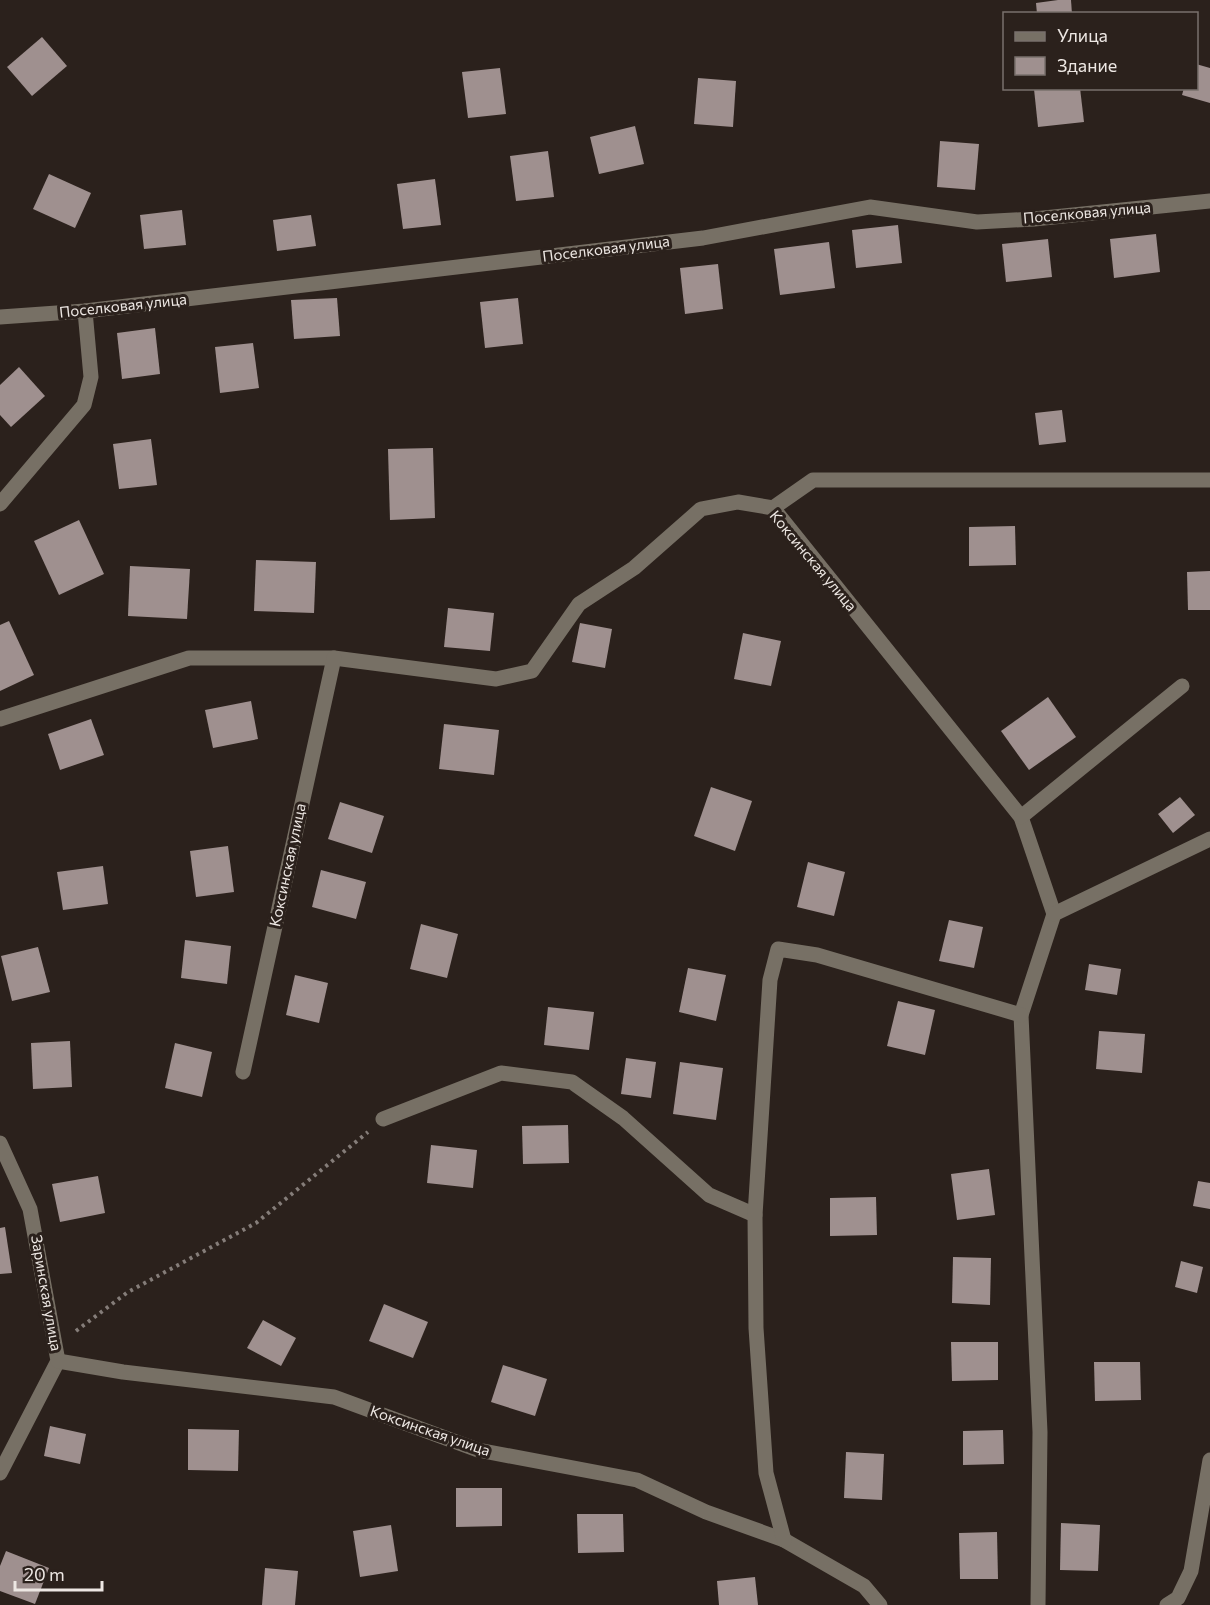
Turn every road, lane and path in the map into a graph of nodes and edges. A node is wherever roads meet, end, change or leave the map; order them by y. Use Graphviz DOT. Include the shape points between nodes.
graph roads {
  1 [pos="1210,201"];
  2 [pos="85,311"];
  3 [pos="0,317"];
  4 [pos="1210,480"];
  5 [pos="0,504"];
  6 [pos="773,508"];
  7 [pos="334,658"];
  8 [pos="1182,686"];
  9 [pos="0,719"];
  10 [pos="1021,817"];
  11 [pos="1210,839"];
  12 [pos="1054,914"];
  13 [pos="1021,1015"];
  14 [pos="243,1072"];
  15 [pos="383,1119"];
  16 [pos="0,1143"];
  17 [pos="755,1215"];
  18 [pos="57,1354"];
  19 [pos="1210,1460"];
  20 [pos="0,1473"];
  21 [pos="784,1540"];
  22 [pos="879,1605"];
  23 [pos="1038,1605"];
  24 [pos="1167,1605"];
  1 -- 2 [label="street, Поселковая улица" via="977,222 870,207 703,238"];
  2 -- 3 [label="street, Поселковая улица"];
  2 -- 5 [label="street" via="91,377 84,405"];
  4 -- 6 [label="street" via="813,480"];
  6 -- 7 [label="street, Коксинская улица" via="738,502 701,509 634,568 579,604 532,671 496,679"];
  6 -- 10 [label="street, Коксинская улица"];
  7 -- 9 [label="street, Коксинская улица" via="189,658"];
  7 -- 14 [label="street, Коксинская улица"];
  8 -- 10 [label="street"];
  10 -- 12 [label="street, Коксинская улица"];
  11 -- 12 [label="street"];
  12 -- 13 [label="street"];
  13 -- 17 [label="street" via="817,955 778,949 770,980"];
  13 -- 23 [label="street" via="1040,1432"];
  15 -- 17 [label="street" via="501,1073 572,1082 623,1118 709,1195"];
  15 -- 18 [label="path" via="256,1223 128,1292"];
  16 -- 18 [label="street, Заринская улица" via="30,1209"];
  17 -- 21 [label="street" via="756,1328 766,1473"];
  18 -- 20 [label="street, Заринская улица"];
  18 -- 21 [label="street, Коксинская улица" via="123,1372 334,1397 478,1450 637,1480 706,1512"];
  19 -- 24 [label="street" via="1191,1571 1178,1598"];
  21 -- 22 [label="street, Коксинская улица" via="864,1586"];
}
